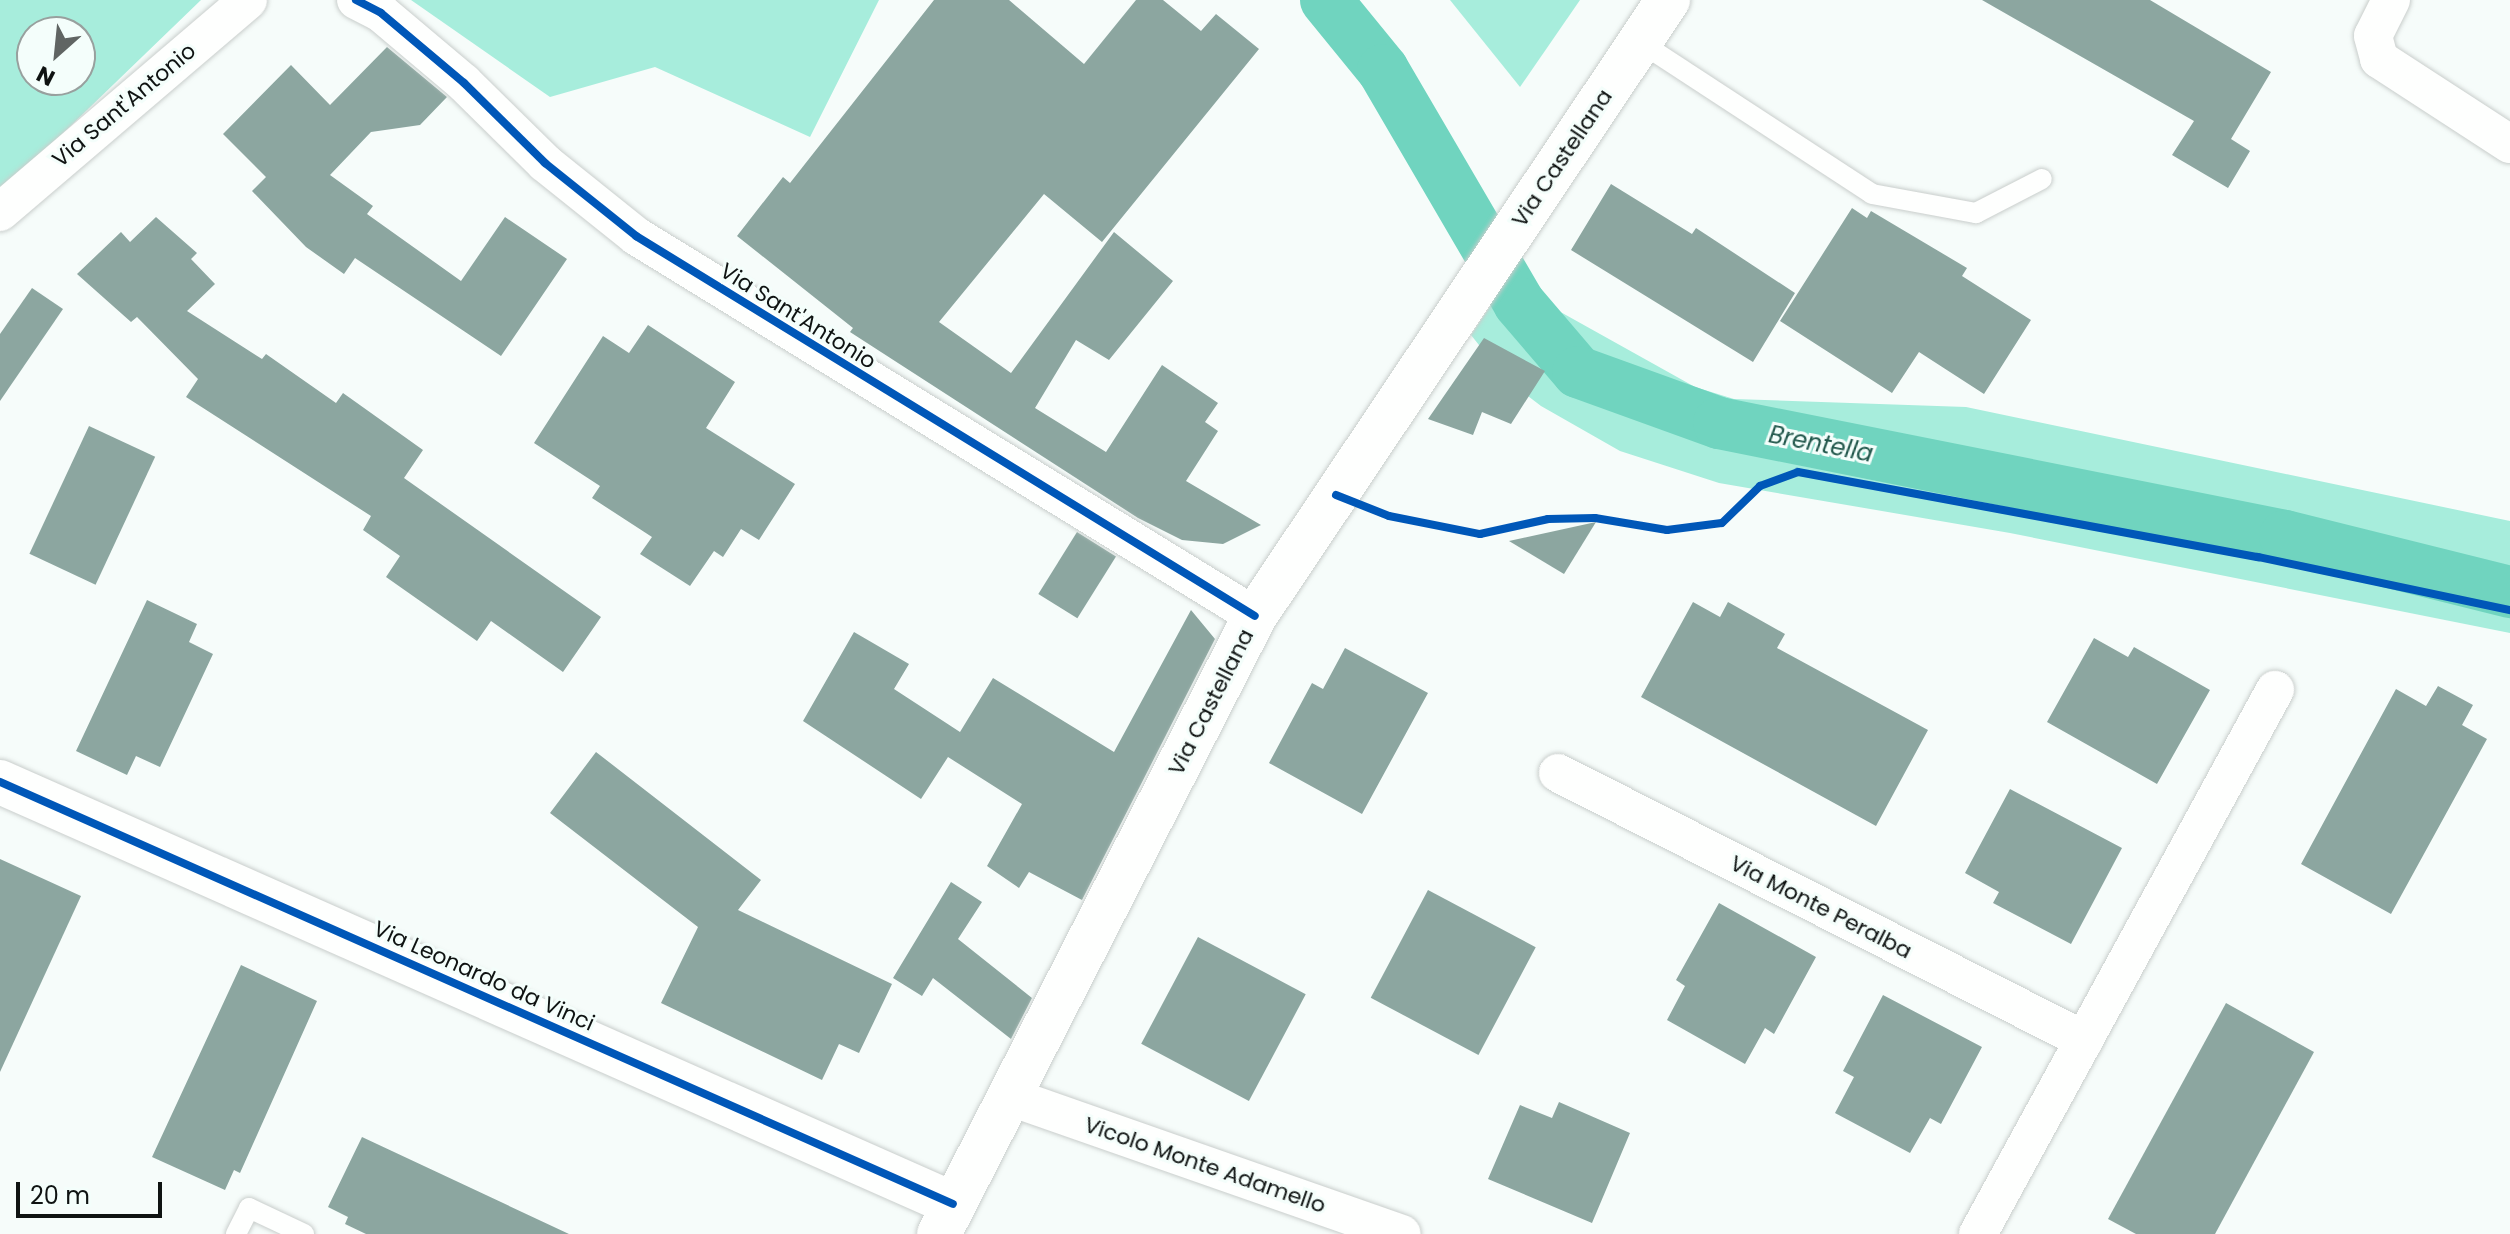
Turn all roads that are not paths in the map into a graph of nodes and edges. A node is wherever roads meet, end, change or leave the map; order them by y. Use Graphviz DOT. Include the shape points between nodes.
graph roads {
  1 [pos="248,0"];
  2 [pos="356,0"];
  3 [pos="1668,0"];
  4 [pos="2391,0"];
  5 [pos="1640,42"];
  6 [pos="2510,144"];
  7 [pos="2042,179"];
  8 [pos="0,212"];
  9 [pos="1255,616"];
  10 [pos="2275,690"];
  11 [pos="1558,773"];
  12 [pos="0,782"];
  13 [pos="2084,1040"];
  14 [pos="1008,1096"];
  15 [pos="946,1219"];
  16 [pos="236,1234"];
  17 [pos="304,1234"];
  18 [pos="1402,1234"];
  19 [pos="1978,1234"];
  1 -- 8 [label="street, Via Sant'Antonio"];
  2 -- 9 [label="street, Via Sant'Antonio" via="381,13 464,83 545,163 636,236"];
  3 -- 5 [label="main road, Via Castellana"];
  4 -- 6 [label="street" via="2373,36 2379,59"];
  5 -- 7 [label="lane" via="1872,194 1976,213"];
  5 -- 9 [label="main road, Via Castellana"];
  9 -- 14 [label="main road, Via Castellana"];
  10 -- 13 [label="street"];
  11 -- 13 [label="street, Via Monte Peralba"];
  12 -- 15 [label="main road, Via Leonardo da Vinci"];
  13 -- 19 [label="street"];
  14 -- 15 [label="main road, Via Castellana"];
  14 -- 18 [label="street, Vicolo Monte Adamello"];
  16 -- 17 [label="lane" via="249,1208"];
}
